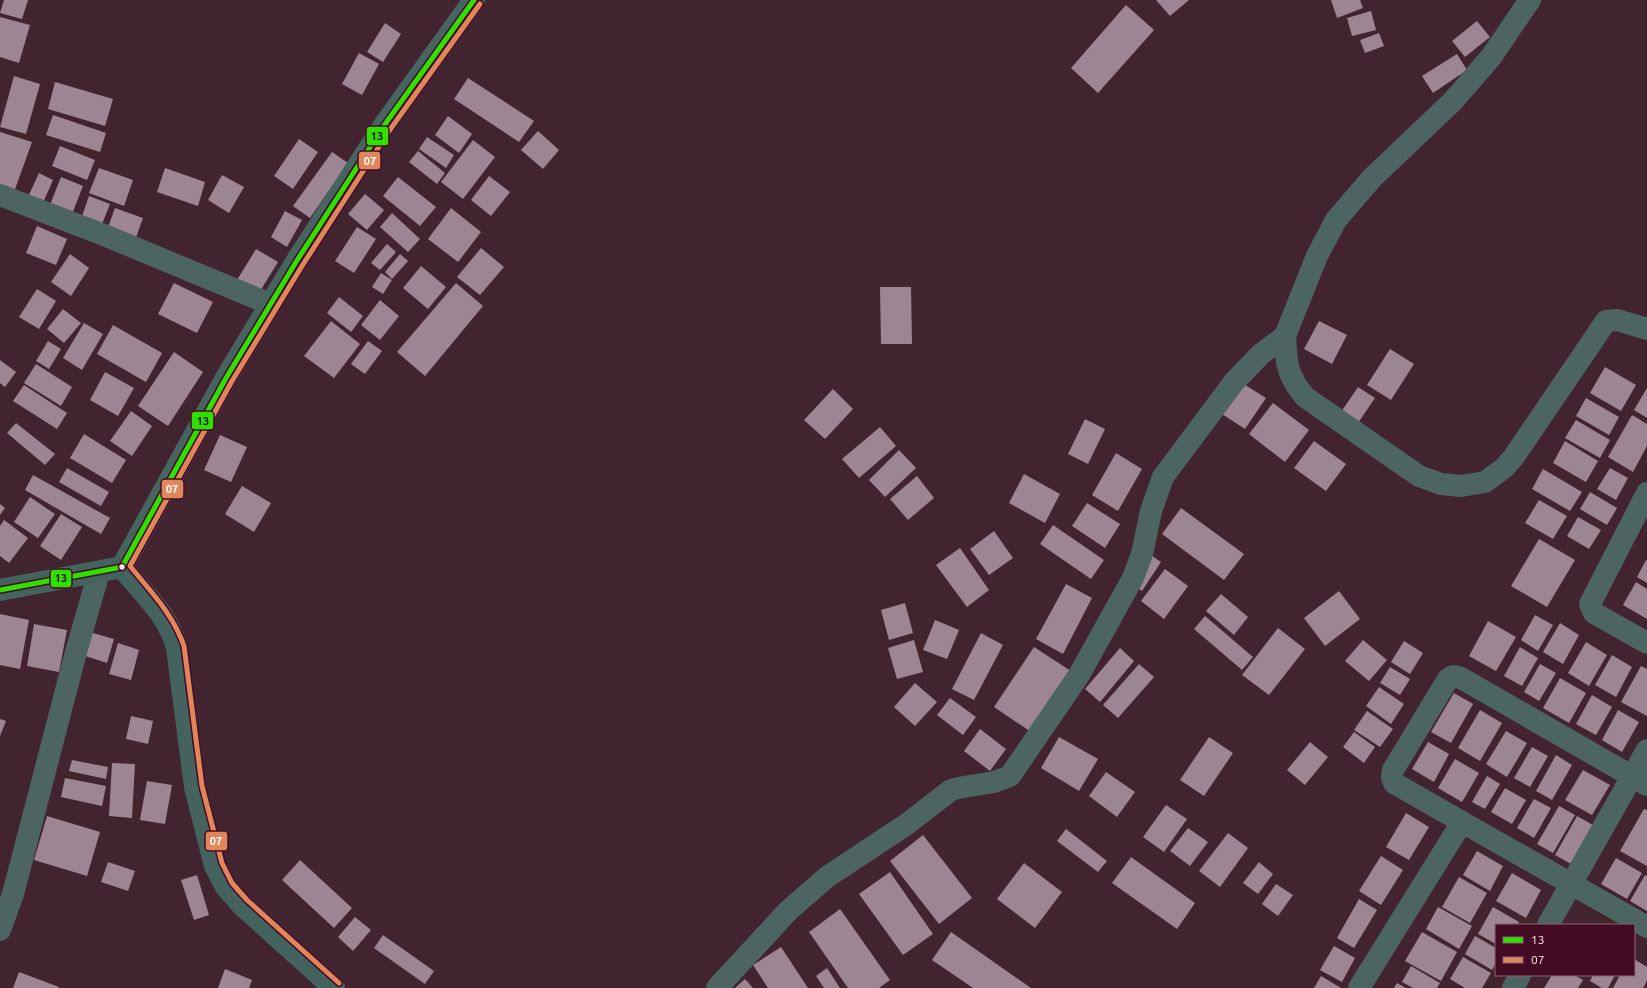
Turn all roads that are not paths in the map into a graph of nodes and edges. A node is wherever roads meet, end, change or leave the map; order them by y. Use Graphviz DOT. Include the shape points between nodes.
graph roads {
  1 [pos="474,0"];
  2 [pos="1530,0"];
  3 [pos="0,195"];
  4 [pos="270,304"];
  5 [pos="1647,329"];
  6 [pos="1285,336"];
  7 [pos="1647,493"];
  8 [pos="122,567"];
  9 [pos="99,572"];
  10 [pos="0,590"];
  11 [pos="1647,643"];
  12 [pos="1647,750"];
  13 [pos="1639,781"];
  14 [pos="1462,822"];
  15 [pos="1572,883"];
  16 [pos="1549,924"];
  17 [pos="1647,927"];
  18 [pos="0,930"];
  19 [pos="1519,976"];
  20 [pos="334,988"];
  21 [pos="717,988"];
  22 [pos="1359,988"];
  23 [pos="1513,988"];
  1 -- 4 [label="main road" via="383,127"];
  2 -- 6 [label="street" via="1491,57 1453,101 1372,178 1336,220 1317,256"];
  3 -- 4 [label="street"];
  4 -- 8 [label="main road" via="226,378"];
  5 -- 6 [label="street" via="1617,320 1606,321 1508,463 1485,482 1461,486 1441,484 1419,476 1305,396 1296,386 1290,373"];
  6 -- 21 [label="street" via="1261,354 1234,382 1163,477 1151,510 1142,554 1133,578 1079,675 1010,776 994,782 951,790 907,824 827,877 788,911"];
  7 -- 11 [label="street" via="1590,604 1594,613"];
  8 -- 9 [label="main road"];
  8 -- 20 [label="main road" via="156,607 174,635 195,787 215,866 226,887 242,905"];
  9 -- 10 [label="main road"];
  9 -- 18 [label="street" via="14,894"];
  12 -- 13 [label="street"];
  13 -- 14 [label="street" via="1461,678 1453,676 1448,679 1392,777 1394,782"];
  13 -- 15 [label="street"];
  14 -- 15 [label="street"];
  14 -- 22 [label="street"];
  15 -- 16 [label="street"];
  15 -- 17 [label="street"];
  19 -- 23 [label="street"];
}
